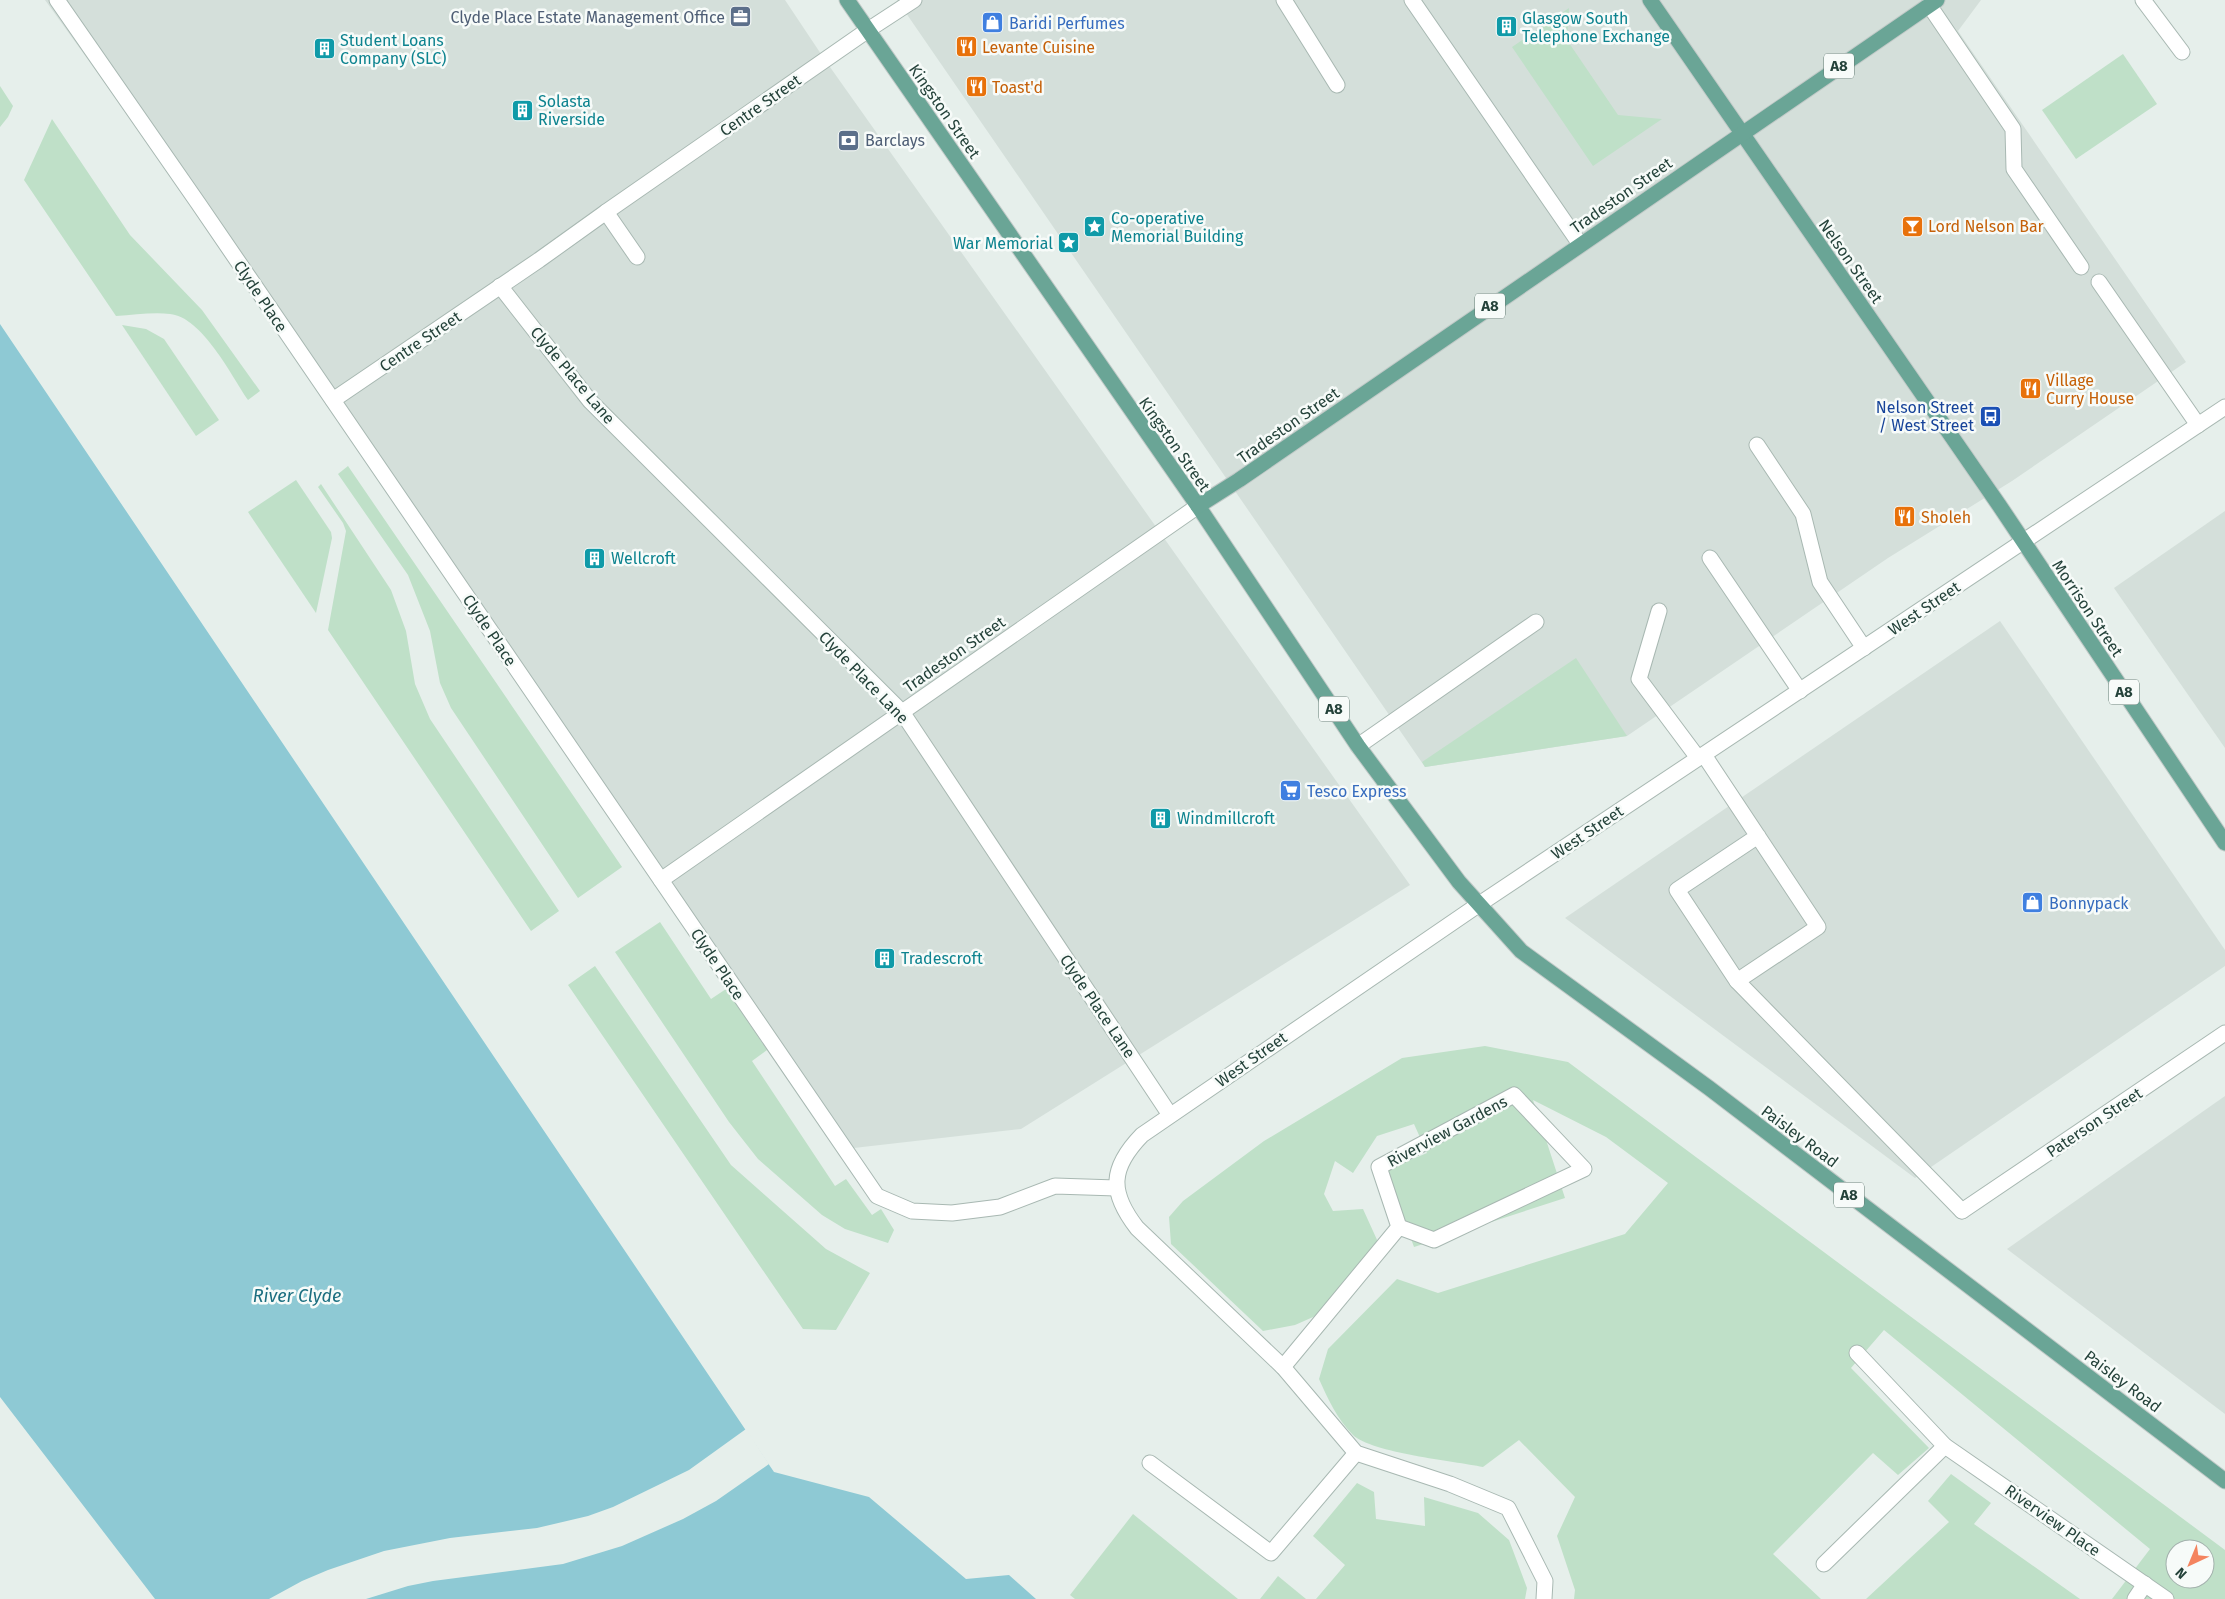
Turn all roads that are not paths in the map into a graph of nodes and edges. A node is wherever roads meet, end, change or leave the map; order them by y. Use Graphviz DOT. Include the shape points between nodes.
graph roads {
  1 [pos="57,0"];
  2 [pos="847,0"];
  3 [pos="914,0"];
  4 [pos="1284,0"];
  5 [pos="1412,0"];
  6 [pos="1650,0"];
  7 [pos="2143,0"];
  8 [pos="1933,2"];
  9 [pos="868,30"];
  10 [pos="2182,52"];
  11 [pos="1336,85"];
  12 [pos="1741,133"];
  13 [pos="606,212"];
  14 [pos="1580,244"];
  15 [pos="637,257"];
  16 [pos="2081,268"];
  17 [pos="2100,282"];
  18 [pos="500,286"];
  19 [pos="333,400"];
  20 [pos="2225,407"];
  21 [pos="2198,425"];
  22 [pos="1757,445"];
  23 [pos="1198,506"];
  24 [pos="2022,542"];
  25 [pos="1710,558"];
  26 [pos="1660,611"];
  27 [pos="1536,622"];
  28 [pos="1864,648"];
  29 [pos="1800,691"];
  30 [pos="902,712"];
  31 [pos="1358,746"];
  32 [pos="1701,756"];
  33 [pos="1758,836"];
  34 [pos="2225,842"];
  35 [pos="661,880"];
  36 [pos="1478,905"];
  37 [pos="1737,981"];
  38 [pos="2225,1033"];
  39 [pos="1170,1115"];
  40 [pos="1116,1188"];
  41 [pos="1399,1226"];
  42 [pos="1857,1353"];
  43 [pos="1283,1367"];
  44 [pos="1946,1446"];
  45 [pos="1356,1453"];
  46 [pos="1150,1464"];
  47 [pos="2225,1481"];
  48 [pos="1824,1564"];
  49 [pos="2145,1584"];
  50 [pos="1544,1599"];
  51 [pos="2135,1599"];
  52 [pos="2166,1599"];
  1 -- 19 [label="street, Clyde Place"];
  2 -- 9 [label="main road, Kingston Street / A8"];
  3 -- 9 [label="street, Centre Street"];
  4 -- 11 [label="street"];
  5 -- 14 [label="street"];
  6 -- 12 [label="main road, Nelson Street / A8"];
  7 -- 10 [label="street"];
  8 -- 12 [label="main road, Tradeston Street / A8"];
  8 -- 16 [label="street" via="2013,129 2014,169"];
  9 -- 13 [label="street, Centre Street"];
  9 -- 23 [label="main road, Kingston Street / A8"];
  12 -- 14 [label="main road, Tradeston Street / A8"];
  12 -- 24 [label="main road, Nelson Street / A8"];
  13 -- 15 [label="street"];
  13 -- 18 [label="street, Centre Street"];
  14 -- 23 [label="main road, Tradeston Street / A8"];
  17 -- 21 [label="street"];
  18 -- 19 [label="street, Centre Street"];
  18 -- 30 [label="street, Clyde Place Lane" via="590,402"];
  19 -- 35 [label="street, Clyde Place"];
  20 -- 21 [label="street, West Street"];
  21 -- 24 [label="street, West Street"];
  22 -- 28 [label="street" via="1803,514 1820,582"];
  23 -- 30 [label="street, Tradeston Street"];
  23 -- 31 [label="main road, Kingston Street / A8"];
  24 -- 28 [label="street, West Street"];
  24 -- 34 [label="main road, Morrison Street / A8"];
  25 -- 29 [label="street"];
  26 -- 32 [label="street" via="1640,679"];
  27 -- 31 [label="street"];
  28 -- 29 [label="street, West Street"];
  29 -- 32 [label="street, West Street"];
  30 -- 35 [label="street, Tradeston Street"];
  30 -- 39 [label="street, Clyde Place Lane"];
  31 -- 36 [label="main road, Kingston Street / A8"];
  32 -- 33 [label="street"];
  32 -- 36 [label="street, West Street"];
  33 -- 37 [label="street" via="1677,890"];
  33 -- 37 [label="street" via="1818,927"];
  35 -- 40 [label="street, Clyde Place" via="877,1196 912,1211 952,1213 1000,1207 1055,1186"];
  36 -- 39 [label="street, West Street"];
  36 -- 47 [label="main road, Paisley Road / A8" via="1521,951 1709,1088"];
  37 -- 38 [label="street, Paterson Street" via="1962,1211"];
  39 -- 40 [label="street, West Street" via="1129,1148 1117,1173"];
  40 -- 43 [label="street" via="1120,1202 1138,1228"];
  41 -- 41 [label="street, Riverview Gardens" via="1434,1240 1584,1169 1514,1095 1379,1167"];
  41 -- 43 [label="street"];
  42 -- 44 [label="street, Riverview Place"];
  43 -- 45 [label="street"];
  44 -- 48 [label="street"];
  44 -- 49 [label="street, Riverview Place"];
  45 -- 46 [label="street" via="1271,1553"];
  45 -- 50 [label="street" via="1450,1484 1508,1508 1545,1581"];
  49 -- 51 [label="street"];
  49 -- 52 [label="street, Riverview Place"];
}
